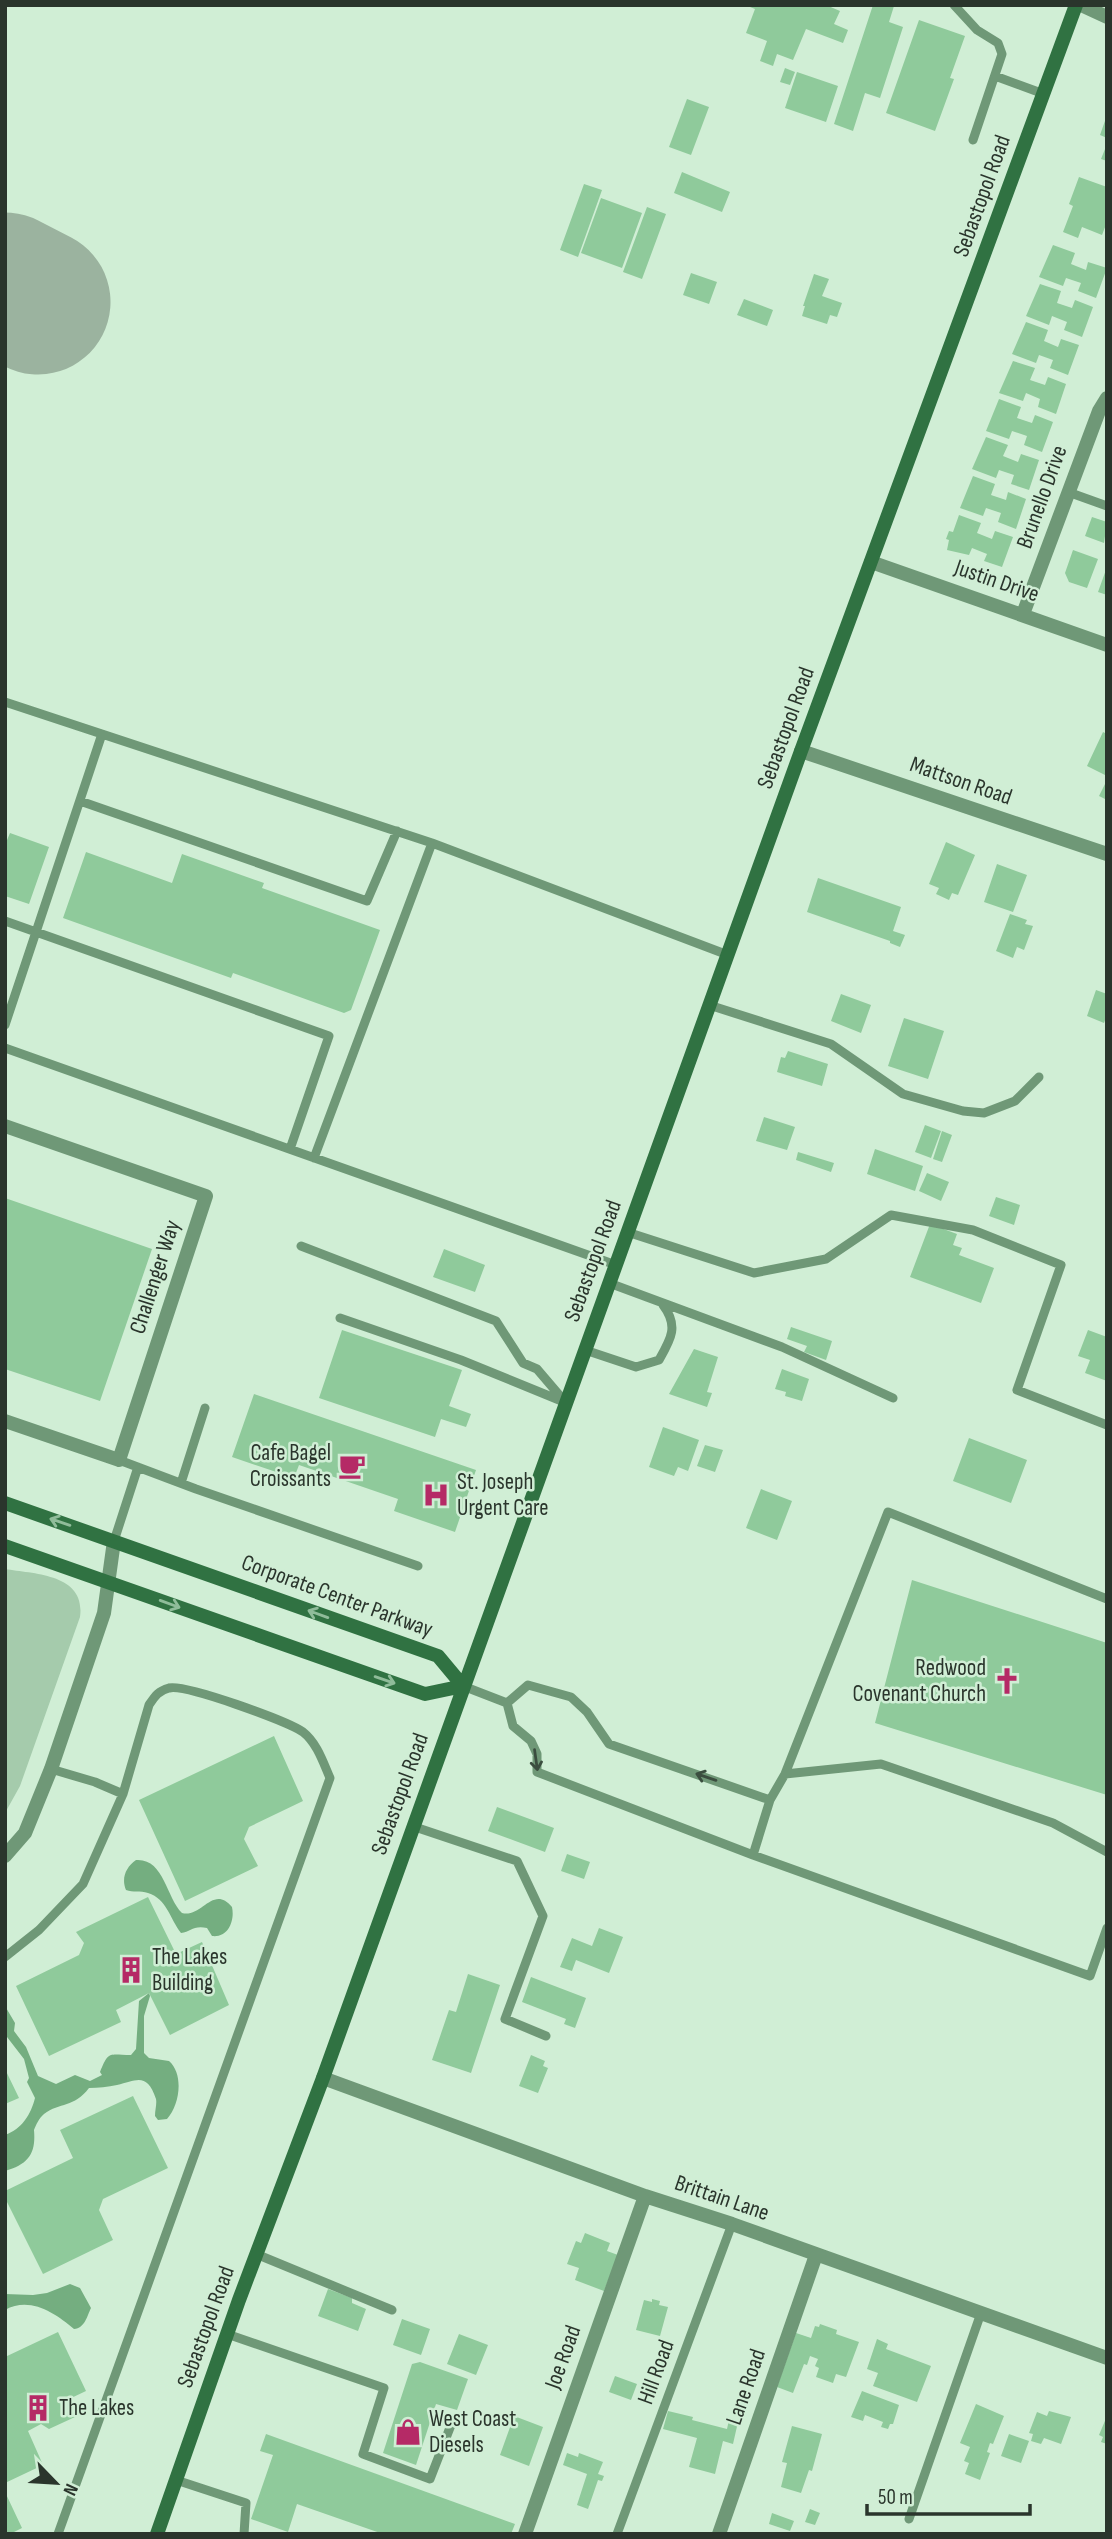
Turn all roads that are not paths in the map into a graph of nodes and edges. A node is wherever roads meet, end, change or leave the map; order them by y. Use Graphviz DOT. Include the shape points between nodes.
graph roads {
  1 [pos="954,5"];
  2 [pos="1078,5"];
  3 [pos="1107,18"];
  4 [pos="995,76"];
  5 [pos="1044,94"];
  6 [pos="973,140"];
  7 [pos="1107,398"];
  8 [pos="1068,492"];
  9 [pos="1107,506"];
  10 [pos="871,562"];
  11 [pos="1023,614"];
  12 [pos="1107,645"];
  13 [pos="5,702"];
  14 [pos="102,734"];
  15 [pos="801,751"];
  16 [pos="80,801"];
  17 [pos="397,831"];
  18 [pos="432,843"];
  19 [pos="1107,854"];
  20 [pos="5,921"];
  21 [pos="37,932"];
  22 [pos="728,955"];
  23 [pos="709,1005"];
  24 [pos="5,1026"];
  25 [pos="5,1048"];
  26 [pos="1039,1077"];
  27 [pos="5,1126"];
  28 [pos="290,1149"];
  29 [pos="314,1158"];
  30 [pos="627,1232"];
  31 [pos="300,1246"];
  32 [pos="616,1265"];
  33 [pos="609,1283"];
  34 [pos="662,1303"];
  35 [pos="340,1318"];
  36 [pos="585,1350"];
  37 [pos="893,1398"];
  38 [pos="566,1403"];
  39 [pos="205,1408"];
  40 [pos="5,1421"];
  41 [pos="1107,1424"];
  42 [pos="119,1460"];
  43 [pos="138,1467"];
  44 [pos="181,1483"];
  45 [pos="5,1503"];
  46 [pos="114,1541"];
  47 [pos="5,1546"];
  48 [pos="418,1566"];
  49 [pos="107,1580"];
  50 [pos="1107,1599"];
  51 [pos="463,1686"];
  52 [pos="506,1703"];
  53 [pos="51,1769"];
  54 [pos="785,1774"];
  55 [pos="123,1794"];
  56 [pos="770,1800"];
  57 [pos="412,1826"];
  58 [pos="1107,1852"];
  59 [pos="753,1855"];
  60 [pos="5,1856"];
  61 [pos="1107,1928"];
  62 [pos="5,1957"];
  63 [pos="546,2036"];
  64 [pos="323,2078"];
  65 [pos="645,2196"];
  66 [pos="732,2224"];
  67 [pos="256,2254"];
  68 [pos="816,2255"];
  69 [pos="392,2310"];
  70 [pos="981,2313"];
  71 [pos="227,2334"];
  72 [pos="1107,2358"];
  73 [pos="452,2425"];
  74 [pos="176,2480"];
  75 [pos="909,2519"];
  76 [pos="58,2534"];
  77 [pos="157,2534"];
  78 [pos="244,2534"];
  79 [pos="525,2534"];
  80 [pos="617,2534"];
  81 [pos="719,2534"];
  1 -- 4 [label="lane" via="977,30 999,43 1002,54"];
  2 -- 3 [label="street"];
  2 -- 5 [label="main road, Sebastopol Road"];
  4 -- 5 [label="lane"];
  4 -- 6 [label="lane"];
  5 -- 10 [label="main road, Sebastopol Road"];
  7 -- 8 [label="street, Brunello Drive"];
  8 -- 9 [label="lane"];
  8 -- 11 [label="street, Brunello Drive"];
  10 -- 11 [label="street, Justin Drive"];
  10 -- 15 [label="main road, Sebastopol Road"];
  11 -- 12 [label="street, Justin Drive"];
  13 -- 14 [label="lane"];
  14 -- 16 [label="lane"];
  14 -- 17 [label="lane"];
  15 -- 19 [label="street, Mattson Road"];
  15 -- 22 [label="main road, Sebastopol Road"];
  16 -- 17 [label="lane" via="367,901"];
  16 -- 21 [label="lane"];
  17 -- 18 [label="lane"];
  18 -- 22 [label="lane"];
  18 -- 29 [label="lane"];
  20 -- 21 [label="lane"];
  21 -- 24 [label="lane"];
  21 -- 28 [label="lane" via="329,1036"];
  22 -- 23 [label="main road, Sebastopol Road"];
  23 -- 26 [label="lane" via="831,1044 903,1094 963,1111 984,1113 1015,1101"];
  23 -- 30 [label="main road, Sebastopol Road"];
  25 -- 28 [label="lane"];
  27 -- 42 [label="street, Challenger Way" via="206,1196"];
  28 -- 29 [label="lane"];
  29 -- 32 [label="lane"];
  30 -- 32 [label="main road, Sebastopol Road"];
  30 -- 41 [label="lane" via="754,1273 826,1259 891,1215 973,1230 1061,1265 1017,1390"];
  31 -- 38 [label="lane" via="496,1321 523,1363 537,1369"];
  32 -- 33 [label="main road, Sebastopol Road"];
  33 -- 34 [label="lane"];
  33 -- 36 [label="main road, Sebastopol Road"];
  34 -- 36 [label="lane" via="672,1317 673,1329 659,1360 636,1367"];
  34 -- 37 [label="lane" via="782,1347"];
  35 -- 38 [label="lane"];
  36 -- 38 [label="main road, Sebastopol Road"];
  38 -- 51 [label="main road, Sebastopol Road"];
  39 -- 44 [label="lane"];
  40 -- 42 [label="street"];
  42 -- 43 [label="lane"];
  43 -- 44 [label="lane"];
  43 -- 46 [label="lane"];
  44 -- 48 [label="lane"];
  46 -- 45 [label="main road, Corporate Center Parkway, one-way"];
  46 -- 49 [label="street"];
  51 -- 46 [label="main road, Corporate Center Parkway, one-way" via="438,1656"];
  47 -- 49 [label="main road"];
  49 -- 51 [label="main road, one-way" via="425,1694"];
  49 -- 53 [label="street" via="104,1613"];
  50 -- 54 [label="lane" via="888,1513"];
  51 -- 52 [label="lane"];
  51 -- 57 [label="main road, Sebastopol Road"];
  56 -- 52 [label="lane, one-way" via="609,1744 587,1712 570,1697 528,1685"];
  52 -- 59 [label="lane, one-way" via="513,1726 534,1747 537,1772"];
  53 -- 55 [label="lane"];
  53 -- 60 [label="street" via="25,1833"];
  54 -- 56 [label="lane"];
  54 -- 58 [label="lane" via="881,1764 1052,1823"];
  55 -- 62 [label="lane" via="83,1884 40,1930"];
  55 -- 76 [label="lane" via="149,1705 158,1692 172,1687 286,1723 316,1747 330,1778"];
  56 -- 59 [label="lane"];
  57 -- 63 [label="lane" via="517,1861 543,1916 505,2019"];
  57 -- 64 [label="main road, Sebastopol Road"];
  59 -- 61 [label="lane" via="1090,1976"];
  64 -- 65 [label="street, Brittain Lane"];
  64 -- 67 [label="main road, Sebastopol Road"];
  65 -- 66 [label="street, Brittain Lane"];
  65 -- 79 [label="street, Joe Road"];
  66 -- 68 [label="street, Brittain Lane"];
  66 -- 80 [label="lane, Hill Road"];
  67 -- 69 [label="lane"];
  67 -- 71 [label="main road, Sebastopol Road"];
  68 -- 70 [label="street, Brittain Lane"];
  68 -- 81 [label="street, Lane Road"];
  70 -- 72 [label="street, Brittain Lane"];
  70 -- 75 [label="lane"];
  71 -- 73 [label="lane" via="384,2388 363,2454 430,2479"];
  71 -- 74 [label="main road, Sebastopol Road"];
  74 -- 77 [label="main road, Sebastopol Road"];
  74 -- 78 [label="lane" via="246,2503"];
}
